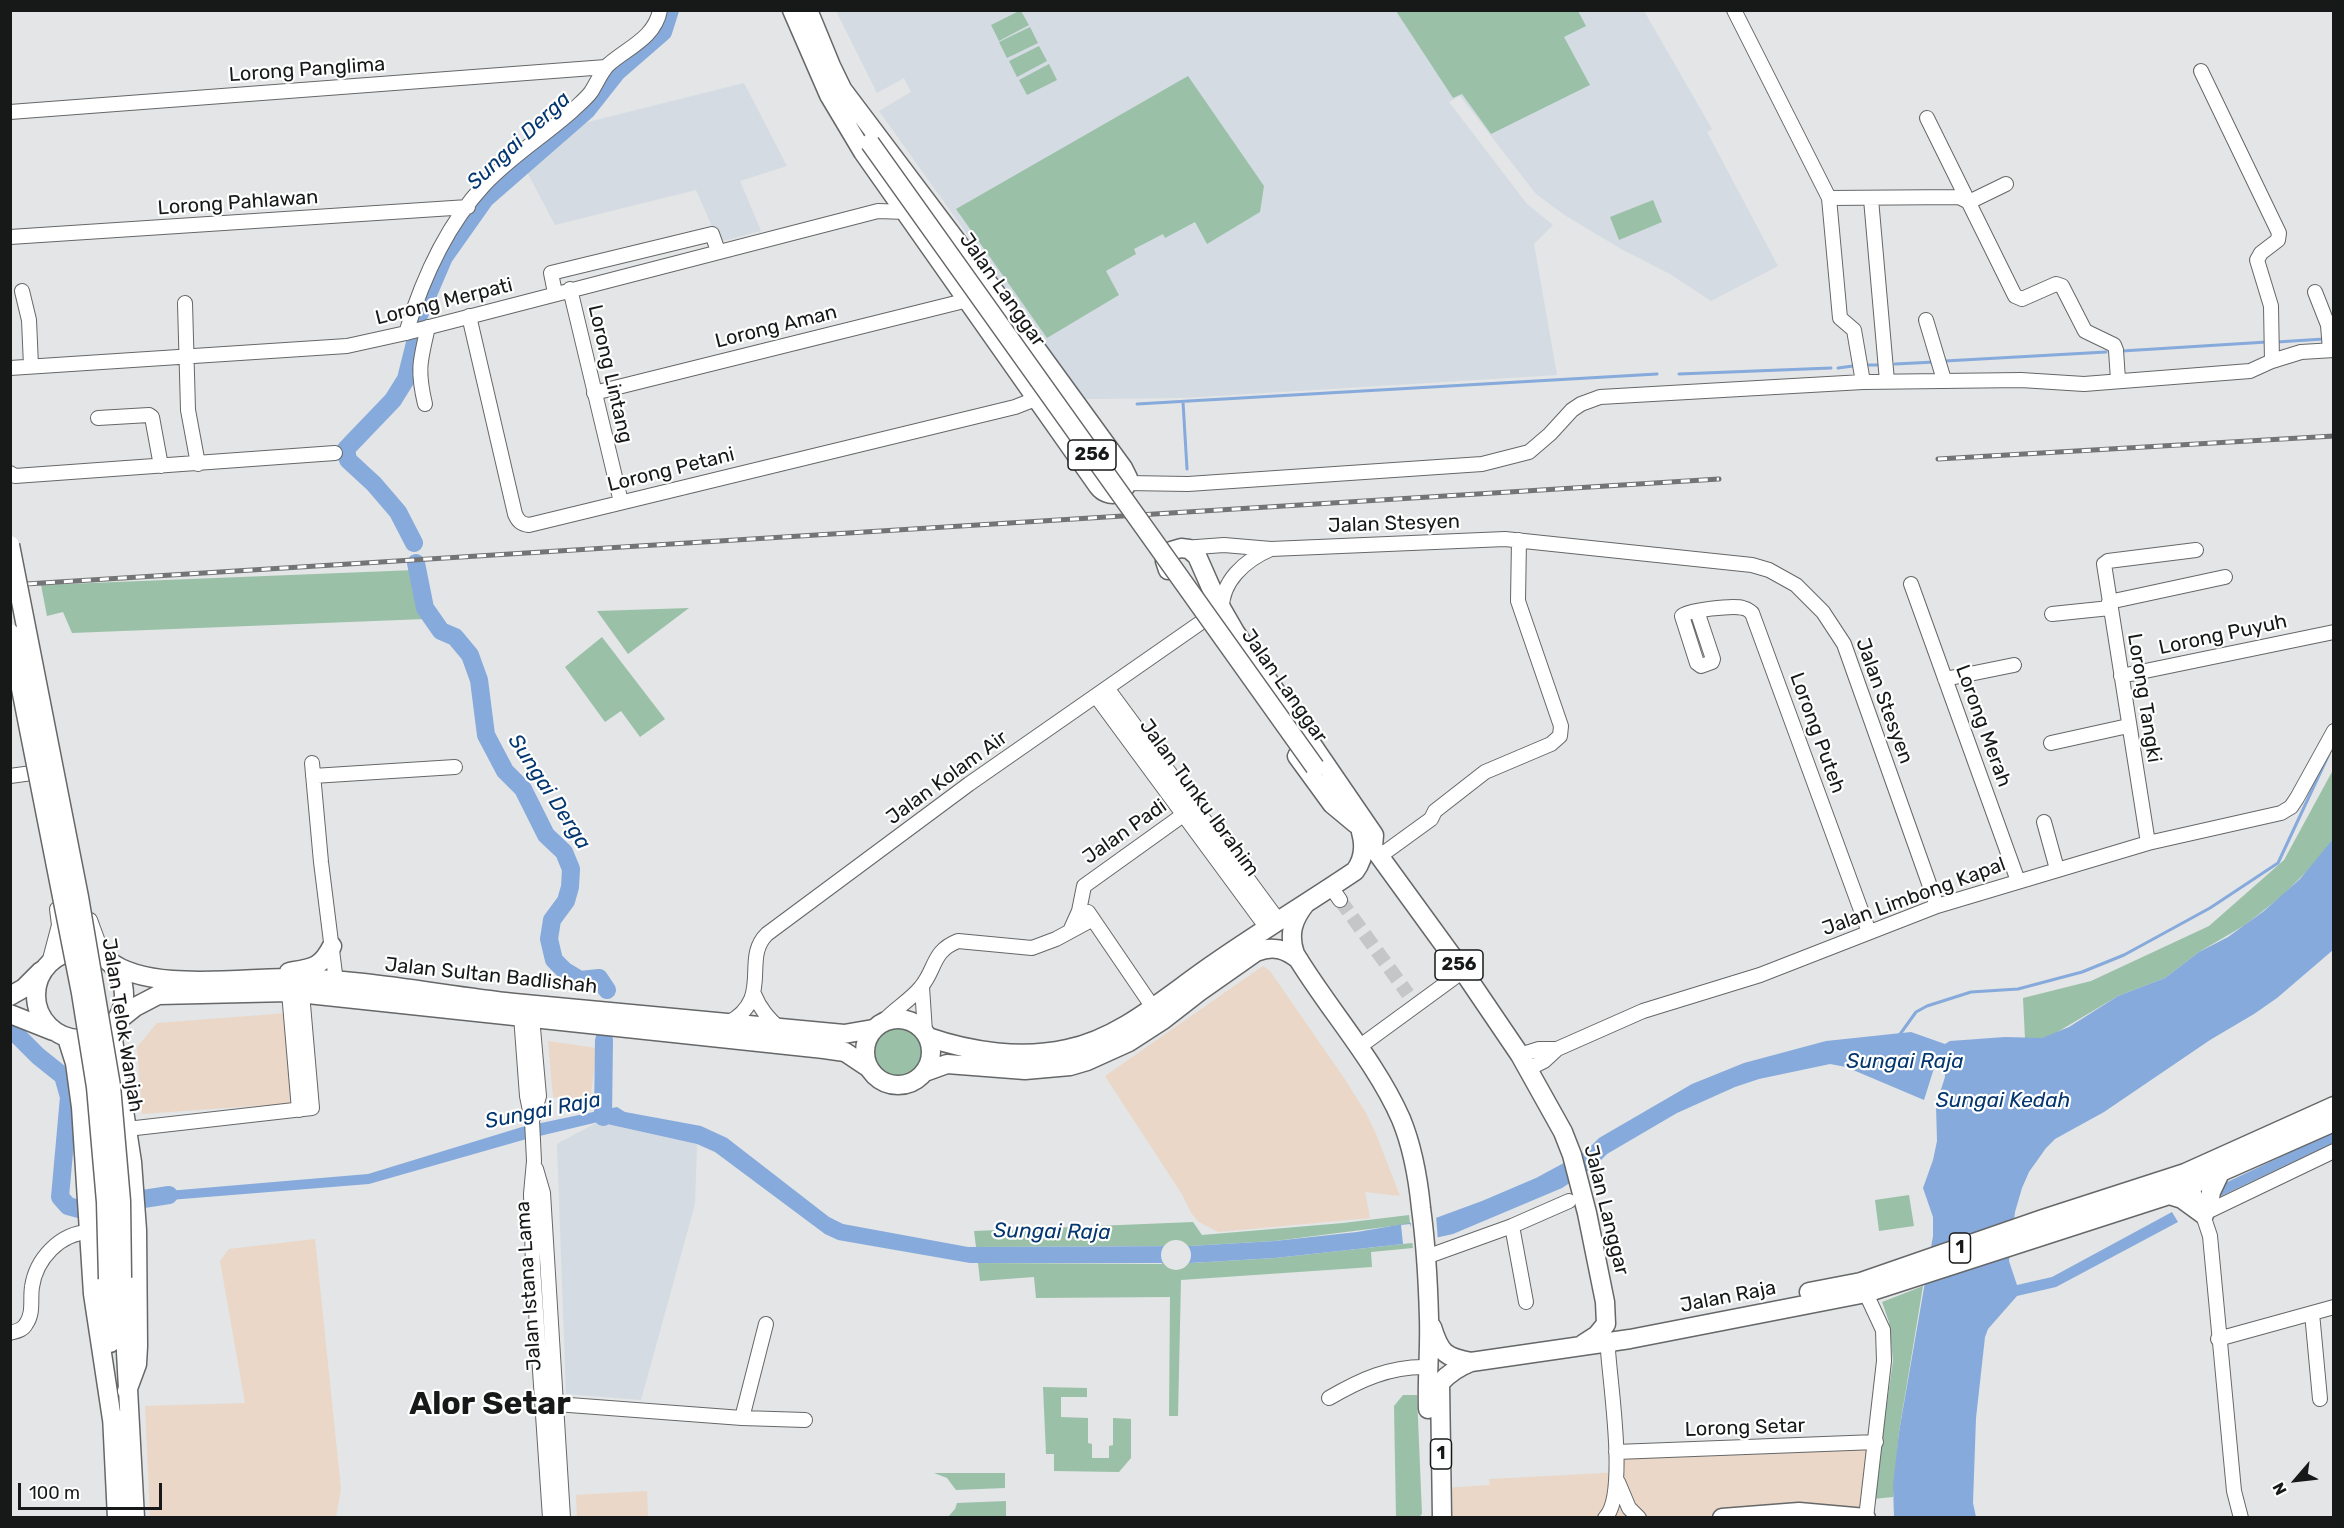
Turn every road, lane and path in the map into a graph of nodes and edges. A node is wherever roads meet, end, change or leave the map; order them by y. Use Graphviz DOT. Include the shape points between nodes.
graph roads {
  1 [pos="660,10"];
  2 [pos="792,10"];
  3 [pos="808,10"];
  4 [pos="1734,10"];
  5 [pos="606,67"];
  6 [pos="2201,71"];
  7 [pos="835,92"];
  8 [pos="10,112"];
  9 [pos="1927,118"];
  10 [pos="887,184"];
  11 [pos="2006,184"];
  12 [pos="1829,198"];
  13 [pos="1871,199"];
  14 [pos="1969,202"];
  15 [pos="468,207"];
  16 [pos="878,211"];
  17 [pos="906,212"];
  18 [pos="10,237"];
  19 [pos="718,251"];
  20 [pos="570,290"];
  21 [pos="22,291"];
  22 [pos="2315,292"];
  23 [pos="555,293"];
  24 [pos="968,300"];
  25 [pos="185,303"];
  26 [pos="469,316"];
  27 [pos="1926,320"];
  28 [pos="428,327"];
  29 [pos="406,333"];
  30 [pos="2330,344"];
  31 [pos="2272,349"];
  32 [pos="188,356"];
  33 [pos="31,366"];
  34 [pos="10,368"];
  35 [pos="1944,380"];
  36 [pos="2118,380"];
  37 [pos="1887,381"];
  38 [pos="1863,382"];
  39 [pos="594,393"];
  40 [pos="1038,398"];
  41 [pos="425,405"];
  42 [pos="98,418"];
  43 [pos="335,453"];
  44 [pos="198,464"];
  45 [pos="161,466"];
  46 [pos="10,473"];
  47 [pos="1127,483"];
  48 [pos="621,502"];
  49 [pos="1519,540"];
  50 [pos="10,545"];
  51 [pos="1181,548"];
  52 [pos="1271,549"];
  53 [pos="2196,550"];
  54 [pos="2225,577"];
  55 [pos="1911,584"];
  56 [pos="2109,605"];
  57 [pos="1222,612"];
  58 [pos="1691,612"];
  59 [pos="2052,614"];
  60 [pos="1203,621"];
  61 [pos="10,632"];
  62 [pos="2334,632"];
  63 [pos="2014,665"];
  64 [pos="10,671"];
  65 [pos="2121,676"];
  66 [pos="1945,679"];
  67 [pos="13,691"];
  68 [pos="1101,692"];
  69 [pos="2128,726"];
  70 [pos="2334,731"];
  71 [pos="2050,743"];
  72 [pos="1030,750"];
  73 [pos="455,767"];
  74 [pos="32,773"];
  75 [pos="10,776"];
  76 [pos="963,797"];
  77 [pos="1189,811"];
  78 [pos="2044,822"];
  79 [pos="1357,826"];
  80 [pos="2148,843"];
  81 [pos="1376,851"];
  82 [pos="2057,869"];
  83 [pos="1356,871"];
  84 [pos="1396,877"];
  85 [pos="2018,881"];
  86 [pos="1081,891"];
  87 [pos="1306,903"];
  88 [pos="1936,906"];
  89 [pos="1092,919"];
  90 [pos="1272,924"];
  91 [pos="1070,931"];
  92 [pos="1869,932"];
  93 [pos="332,946"];
  94 [pos="106,959"];
  95 [pos="1299,960"];
  96 [pos="46,966"];
  97 [pos="1463,970"];
  98 [pos="252,979"];
  99 [pos="336,982"];
  100 [pos="922,987"];
  101 [pos="296,992"];
  102 [pos="754,994"];
  103 [pos="10,996"];
  104 [pos="1152,1006"];
  105 [pos="10,1014"];
  106 [pos="527,1016"];
  107 [pos="728,1023"];
  108 [pos="113,1025"];
  109 [pos="878,1026"];
  110 [pos="780,1029"];
  111 [pos="926,1034"];
  112 [pos="61,1035"];
  113 [pos="1359,1047"];
  114 [pos="1524,1062"];
  115 [pos="869,1068"];
  116 [pos="925,1072"];
  117 [pos="2334,1106"];
  118 [pos="2334,1122"];
  119 [pos="127,1129"];
  120 [pos="2334,1151"];
  121 [pos="534,1161"];
  122 [pos="2220,1173"];
  123 [pos="2192,1178"];
  124 [pos="2169,1195"];
  125 [pos="1569,1201"];
  126 [pos="2208,1210"];
  127 [pos="1512,1226"];
  128 [pos="2045,1227"];
  129 [pos="89,1230"];
  130 [pos="1426,1251"];
  131 [pos="115,1279"];
  132 [pos="1871,1285"];
  133 [pos="1526,1302"];
  134 [pos="1605,1302"];
  135 [pos="2334,1307"];
  136 [pos="2312,1313"];
  137 [pos="1430,1320"];
  138 [pos="766,1324"];
  139 [pos="1635,1327"];
  140 [pos="10,1334"];
  141 [pos="1607,1336"];
  142 [pos="2218,1339"];
  143 [pos="1471,1362"];
  144 [pos="1427,1367"];
  145 [pos="127,1391"];
  146 [pos="1329,1398"];
  147 [pos="542,1399"];
  148 [pos="2320,1399"];
  149 [pos="556,1404"];
  150 [pos="742,1418"];
  151 [pos="805,1420"];
  152 [pos="113,1426"];
  153 [pos="1876,1442"];
  154 [pos="1616,1452"];
  155 [pos="1618,1480"];
  156 [pos="2234,1491"];
  157 [pos="117,1518"];
  158 [pos="135,1518"];
  159 [pos="550,1518"];
  160 [pos="563,1518"];
  161 [pos="1430,1518"];
  162 [pos="1442,1518"];
  163 [pos="1605,1518"];
  164 [pos="1640,1518"];
  165 [pos="1723,1518"];
  166 [pos="1866,1518"];
  167 [pos="2231,1518"];
  168 [pos="2241,1518"];
  1 -- 5 [label="street" via="649,34"];
  2 -- 7 [label="main road, Jalan Langgar / 256"];
  3 -- 7 [label="main road, Jalan Langgar / 256"];
  4 -- 12 [label="street"];
  5 -- 8 [label="street, Lorong Panglima"];
  5 -- 15 [label="street" via="591,92 485,185"];
  6 -- 31 [label="street" via="2279,233 2278,240 2257,260 2271,306"];
  7 -- 10 [label="main road" via="852,135"];
  7 -- 47 [label="main road" via="998,296 1123,468"];
  7 -- 79 [label="main road, Jalan Langgar / 256, bridge" via="843,113 864,136"];
  9 -- 14 [label="street"];
  10 -- 16 [label="street"];
  10 -- 17 [label="main road"];
  11 -- 14 [label="street"];
  12 -- 13 [label="street"];
  12 -- 38 [label="street" via="1840,318 1854,330"];
  13 -- 14 [label="street" via="1959,197"];
  13 -- 37 [label="street"];
  14 -- 36 [label="street" via="2015,296 2022,299 2056,284 2062,286 2085,331 2114,345"];
  15 -- 18 [label="street, Lorong Pahlawan"];
  15 -- 29 [label="street" via="430,267"];
  16 -- 17 [label="street, Lorong Merpati"];
  16 -- 19 [label="street, Lorong Merpati"];
  17 -- 24 [label="main road"];
  19 -- 20 [label="street, Lorong Merpati"];
  19 -- 23 [label="street" via="712,234 551,273"];
  20 -- 23 [label="street, Lorong Merpati"];
  20 -- 39 [label="street, Lorong Lintang"];
  21 -- 33 [label="street"];
  22 -- 30 [label="street" via="2325,314"];
  23 -- 26 [label="street, Lorong Merpati"];
  24 -- 39 [label="street, Lorong Aman"];
  24 -- 40 [label="main road"];
  25 -- 32 [label="street"];
  26 -- 28 [label="street, Lorong Merpati"];
  26 -- 48 [label="street, Lorong Petani" via="520,522 529,525"];
  27 -- 35 [label="street"];
  28 -- 29 [label="street, Lorong Merpati"];
  28 -- 41 [label="street" via="419,366"];
  29 -- 32 [label="street, Lorong Merpati" via="347,346"];
  30 -- 31 [label="street" via="2301,352"];
  31 -- 36 [label="street" via="2250,371"];
  32 -- 33 [label="street, Lorong Merpati"];
  32 -- 44 [label="street" via="188,410"];
  33 -- 34 [label="street, Lorong Merpati"];
  35 -- 36 [label="street" via="2056,384"];
  35 -- 37 [label="street"];
  37 -- 38 [label="street"];
  38 -- 47 [label="street" via="1600,397 1572,410 1529,452 1482,464 1188,484"];
  39 -- 48 [label="street, Lorong Lintang"];
  40 -- 47 [label="main road" via="1102,491 1117,494"];
  40 -- 48 [label="street, Lorong Petani" via="1015,407"];
  42 -- 45 [label="street" via="152,417"];
  43 -- 44 [label="street"];
  44 -- 45 [label="street"];
  45 -- 46 [label="street" via="15,476"];
  49 -- 52 [label="street, Jalan Stesyen"];
  49 -- 81 [label="street" via="1518,601 1561,726 1560,736 1551,744 1485,772"];
  49 -- 88 [label="street, Jalan Stesyen" via="1761,567 1796,585 1823,612 1844,644"];
  50 -- 131 [label="main road, Jalan Telok Wanjah, bridge" via="79,897 111,1086 121,1201"];
  51 -- 52 [label="street, Jalan Stesyen" via="1224,545"];
  51 -- 57 [label="main road" via="1197,556"];
  51 -- 60 [label="main road" via="1169,554 1165,565"];
  52 -- 57 [label="street" via="1238,571 1224,595"];
  53 -- 56 [label="street, Lorong Tangki" via="2108,561 2104,564"];
  54 -- 56 [label="street"];
  55 -- 66 [label="street, Lorong Merah"];
  56 -- 59 [label="street"];
  56 -- 65 [label="street, Lorong Tangki"];
  57 -- 81 [label="main road" via="1374,835"];
  58 -- 92 [label="street, Lorong Puteh" via="1740,607 1752,612"];
  60 -- 68 [label="street, Jalan Kolam Air"];
  60 -- 79 [label="main road" via="1322,791"];
  61 -- 94 [label="street" via="21,628 33,642 92,928"];
  61 -- 131 [label="main road, Jalan Telok Wanjah, bridge" via="79,981 96,1087"];
  62 -- 65 [label="street, Lorong Puyuh"];
  63 -- 66 [label="street"];
  64 -- 67 [label="street"];
  65 -- 69 [label="street, Lorong Tangki"];
  66 -- 85 [label="street, Lorong Merah"];
  67 -- 74 [label="street"];
  68 -- 77 [label="street, Jalan Tunku Ibrahim"];
  68 -- 102 [label="street, Jalan Kolam Air" via="767,934 759,948"];
  69 -- 71 [label="street"];
  69 -- 80 [label="street, Lorong Tangki"];
  70 -- 80 [label="street, Jalan Limbong Kapal" via="2291,807 2282,813"];
  72 -- 76 [label="street"];
  73 -- 93 [label="street" via="312,770"];
  74 -- 75 [label="street"];
  74 -- 96 [label="street" via="59,925"];
  77 -- 86 [label="street, Jalan Padi"];
  77 -- 90 [label="street, Jalan Tunku Ibrahim"];
  78 -- 82 [label="street"];
  79 -- 81 [label="main road, Jalan Langgar / 256"];
  79 -- 83 [label="main road" via="1364,850"];
  80 -- 82 [label="street, Jalan Limbong Kapal"];
  81 -- 84 [label="main road, Jalan Langgar / 256"];
  82 -- 85 [label="street, Jalan Limbong Kapal"];
  83 -- 84 [label="main road" via="1377,869"];
  83 -- 87 [label="main road" via="1335,893"];
  84 -- 97 [label="main road, Jalan Langgar / 256"];
  85 -- 88 [label="street, Jalan Limbong Kapal"];
  86 -- 89 [label="street" via="1083,905"];
  86 -- 91 [label="street"];
  87 -- 90 [label="main road"];
  87 -- 95 [label="main road" via="1294,920 1291,933"];
  88 -- 92 [label="street, Jalan Limbong Kapal"];
  89 -- 91 [label="street"];
  89 -- 104 [label="street"];
  90 -- 104 [label="main road"];
  91 -- 100 [label="street" via="1032,948 958,941 939,953"];
  92 -- 114 [label="street, Jalan Limbong Kapal" via="1725,987 1643,1011 1557,1048 1539,1049"];
  93 -- 98 [label="main road" via="325,959 313,968"];
  93 -- 99 [label="street"];
  94 -- 96 [label="main road" via="91,951 76,950 61,954"];
  94 -- 98 [label="main road, Jalan Sultan Badlishah" via="126,972 157,980"];
  94 -- 108 [label="main road" via="115,967 123,985 123,1005"];
  95 -- 113 [label="main road"];
  95 -- 116 [label="main road" via="1280,948 1256,952 1156,1025 1087,1061 1024,1070 947,1064"];
  96 -- 103 [label="main road"];
  96 -- 112 [label="main road" via="36,989 38,1010 44,1022"];
  97 -- 113 [label="street" via="1412,1000"];
  97 -- 114 [label="main road, Jalan Langgar / 256"];
  98 -- 99 [label="main road, Jalan Sultan Badlishah"];
  99 -- 107 [label="main road, Jalan Sultan Badlishah"];
  100 -- 109 [label="street"];
  100 -- 111 [label="street"];
  101 -- 106 [label="main road, Jalan Sultan Badlishah"];
  101 -- 108 [label="main road, Jalan Sultan Badlishah" via="158,995"];
  101 -- 119 [label="street" via="305,1109"];
  102 -- 107 [label="street" via="743,1013"];
  102 -- 110 [label="street" via="759,1006"];
  104 -- 111 [label="main road" via="1097,1039 1041,1053 984,1051 948,1044"];
  105 -- 112 [label="main road"];
  106 -- 115 [label="main road, Jalan Sultan Badlishah" via="845,1052"];
  106 -- 121 [label="street, Jalan Istana Lama" via="539,1096 532,1120"];
  107 -- 110 [label="main road, Jalan Sultan Badlishah"];
  108 -- 112 [label="main road" via="98,1036 83,1040"];
  108 -- 119 [label="main road"];
  109 -- 110 [label="main road, Jalan Sultan Badlishah" via="844,1034"];
  109 -- 111 [label="main road" via="894,1018 906,1019"];
  109 -- 115 [label="main road" via="865,1048"];
  111 -- 116 [label="main road" via="932,1053"];
  112 -- 129 [label="main road" via="75,1063"];
  113 -- 130 [label="main road" via="1407,1134 1418,1182"];
  114 -- 134 [label="main road, Jalan Langgar / 256" via="1572,1155"];
  115 -- 116 [label="main road" via="877,1078 900,1085 913,1082"];
  117 -- 123 [label="main road, 1"];
  118 -- 122 [label="main road, 1"];
  119 -- 145 [label="main road" via="137,1230 138,1346 137,1365"];
  120 -- 126 [label="street"];
  121 -- 147 [label="street, Jalan Istana Lama" via="533,1256"];
  121 -- 149 [label="street, Jalan Istana Lama" via="543,1192"];
  122 -- 123 [label="main road, 1"];
  122 -- 126 [label="main road"];
  123 -- 124 [label="main road, 1"];
  123 -- 126 [label="street"];
  123 -- 128 [label="main road, 1"];
  124 -- 126 [label="main road"];
  124 -- 128 [label="main road, 1"];
  125 -- 127 [label="street"];
  126 -- 142 [label="street"];
  127 -- 130 [label="street"];
  127 -- 133 [label="street"];
  128 -- 132 [label="main road, 1"];
  129 -- 140 [label="street" via="64,1239 45,1256 34,1275 30,1318 22,1330"];
  129 -- 152 [label="main road" via="93,1294"];
  130 -- 137 [label="main road"];
  131 -- 145 [label="main road, Jalan Telok Wanjah"];
  131 -- 152 [label="main road, Jalan Telok Wanjah"];
  132 -- 139 [label="main road, Jalan Raja / 1"];
  132 -- 141 [label="main road, Jalan Raja / 1"];
  132 -- 153 [label="street" via="1883,1330 1884,1361"];
  134 -- 139 [label="main road, Jalan Langgar / 256" via="1616,1323"];
  134 -- 141 [label="main road, Jalan Langgar / 256"];
  135 -- 136 [label="street"];
  136 -- 142 [label="street"];
  136 -- 148 [label="street"];
  137 -- 143 [label="main road" via="1445,1354"];
  137 -- 144 [label="main road, 1"];
  138 -- 150 [label="street"];
  139 -- 141 [label="main road, 1"];
  141 -- 143 [label="main road, Jalan Raja / 1" via="1582,1345"];
  141 -- 154 [label="street"];
  142 -- 156 [label="street"];
  143 -- 162 [label="main road, 1" via="1453,1370 1440,1383"];
  144 -- 146 [label="street" via="1369,1376"];
  144 -- 161 [label="main road, 1"];
  145 -- 158 [label="main road, Jalan Telok Wanjah"];
  147 -- 149 [label="street"];
  147 -- 159 [label="street, Jalan Istana Lama"];
  149 -- 150 [label="street"];
  149 -- 160 [label="street, Jalan Istana Lama"];
  150 -- 151 [label="street"];
  152 -- 157 [label="main road, Jalan Telok Wanjah"];
  153 -- 154 [label="street, Lorong Setar"];
  153 -- 166 [label="street"];
  154 -- 155 [label="street"];
  155 -- 163 [label="street" via="1613,1507"];
  155 -- 164 [label="street" via="1629,1508"];
  156 -- 167 [label="street"];
  156 -- 168 [label="street"];
  165 -- 166 [label="main road" via="1799,1512"];
}
